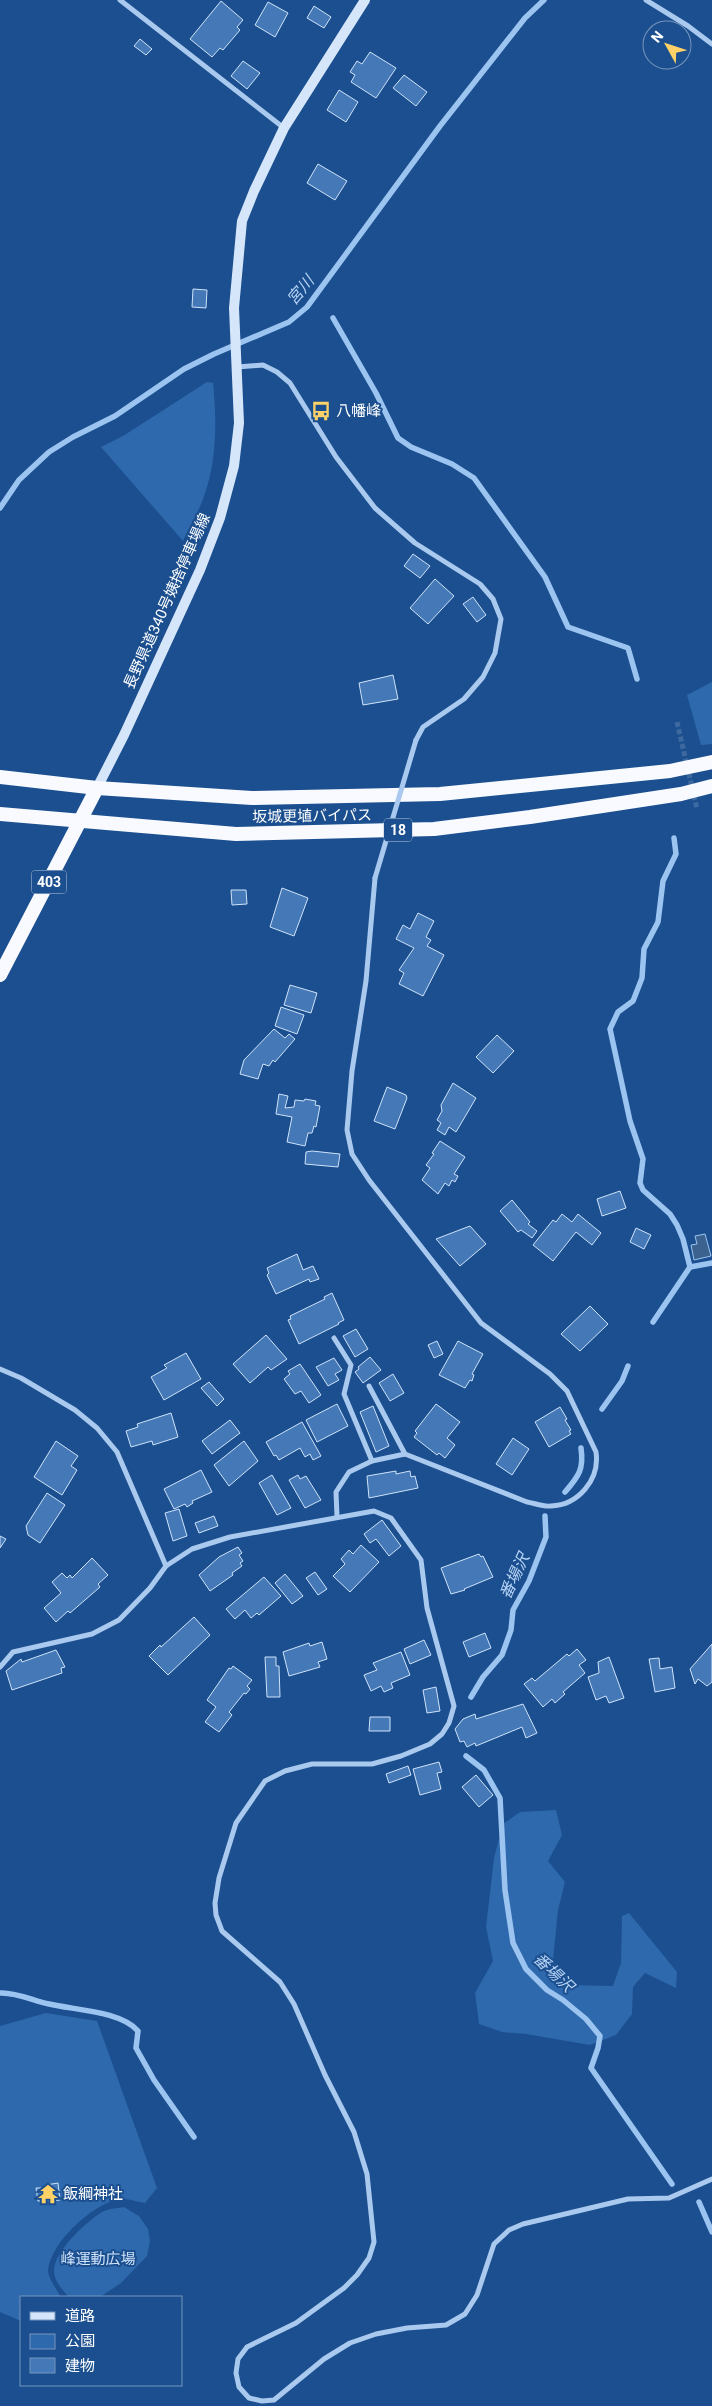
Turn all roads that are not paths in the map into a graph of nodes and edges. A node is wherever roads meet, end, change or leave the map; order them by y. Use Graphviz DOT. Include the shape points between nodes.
graph roads {
  1 [pos="120,0"];
  2 [pos="364,0"];
  3 [pos="646,0"];
  4 [pos="712,44"];
  5 [pos="284,128"];
  6 [pos="237,362"];
  7 [pos="712,762"];
  8 [pos="0,778"];
  9 [pos="712,786"];
  10 [pos="97,788"];
  11 [pos="0,814"];
  12 [pos="80,821"];
  13 [pos="0,974"];
  14 [pos="334,1338"];
  15 [pos="0,1369"];
  16 [pos="370,1386"];
  17 [pos="405,1454"];
  18 [pos="372,1461"];
  19 [pos="337,1517"];
  20 [pos="166,1566"];
  21 [pos="0,1668"];
  22 [pos="712,2179"];
  1 -- 5 [label="street"];
  2 -- 5 [label="main road, 長野県道340号姨捨停車場線"];
  3 -- 4 [label="street"];
  5 -- 6 [label="main road, 長野県道340号姨捨停車場線" via="242,221 234,308"];
  6 -- 10 [label="main road, 長野県道340号姨捨停車場線" via="238,423 234,466 220,518 200,570"];
  6 -- 17 [label="street, bridge" via="263,365 290,383 336,456 375,508 415,543 480,584 492,599 501,619 495,653 482,677 464,699 423,727 416,740 375,878 347,1130 352,1154 369,1180 476,1318 550,1374 566,1391 598,1462 585,1490 566,1505 548,1507 527,1502"];
  7 -- 10 [label="highway, 坂城更埴バイパス" via="670,771 440,794 252,798"];
  8 -- 10 [label="highway, 坂城更埴バイパス"];
  9 -- 12 [label="highway, 坂城更埴バイパス / 18" via="662,797 434,829 236,834"];
  10 -- 12 [label="highway, 403"];
  11 -- 12 [label="highway, 坂城更埴バイパス / 18"];
  12 -- 13 [label="highway, 403"];
  14 -- 18 [label="street" via="351,1365 344,1394"];
  15 -- 20 [label="street" via="75,1410 97,1428 117,1452"];
  16 -- 17 [label="street"];
  17 -- 18 [label="street"];
  18 -- 19 [label="street" via="349,1472 336,1492"];
  19 -- 20 [label="street" via="230,1537 192,1549"];
  19 -- 22 [label="street" via="374,1511 391,1518 421,1560 427,1608 454,1706 442,1734 430,1744 401,1756 372,1764 312,1764 285,1771 265,1781 236,1823 226,1851 218,1878 216,1915 222,1931 280,1982 294,2004 354,2132 367,2174 374,2242 369,2258 344,2288 296,2323 248,2347 238,2359 239,2387 249,2398 274,2400 324,2359 350,2343 399,2329 446,2325 464,2314 477,2295 494,2244 509,2230 628,2199 669,2198"];
  20 -- 21 [label="street" via="119,1620 92,1634 13,1652"];
}
